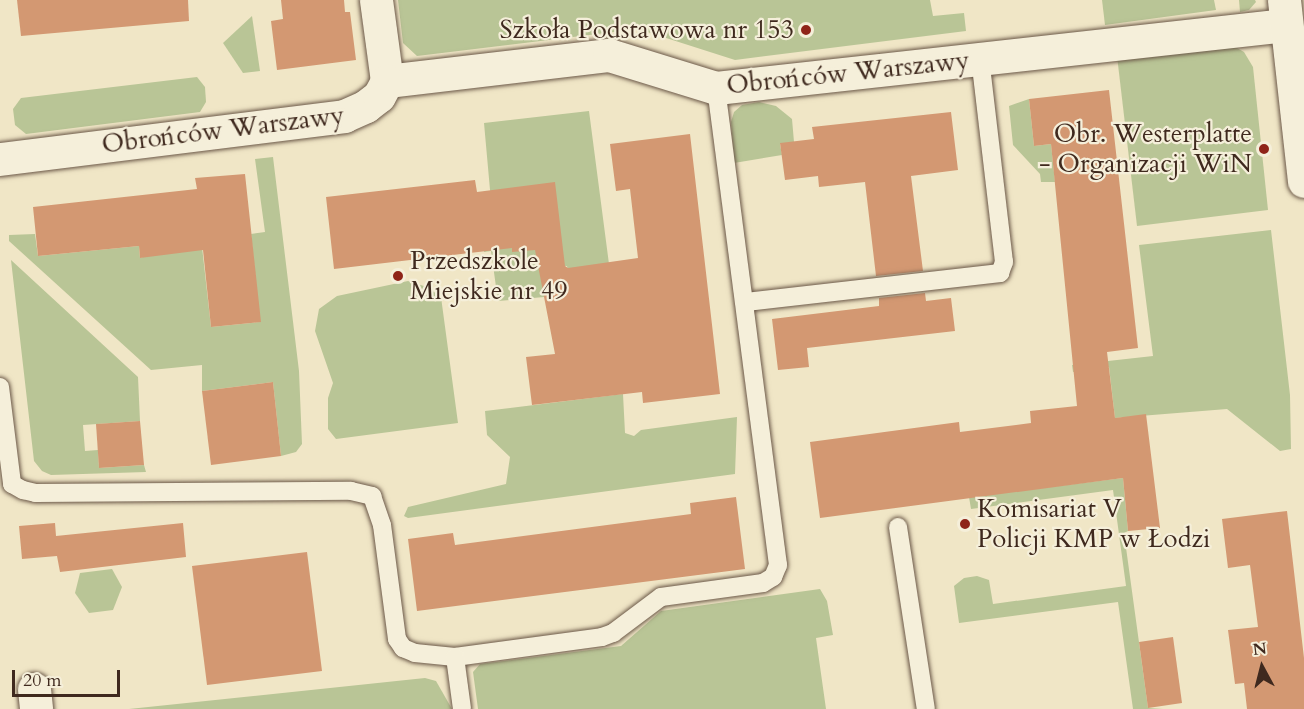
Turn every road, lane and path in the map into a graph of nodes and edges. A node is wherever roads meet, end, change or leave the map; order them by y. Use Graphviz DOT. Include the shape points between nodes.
graph roads {
  1 [pos="376,0"];
  2 [pos="1285,13"];
  3 [pos="980,58"];
  4 [pos="387,81"];
  5 [pos="717,88"];
  6 [pos="0,159"];
  7 [pos="1304,181"];
  8 [pos="746,302"];
  9 [pos="0,387"];
  10 [pos="898,527"];
  11 [pos="455,657"];
  12 [pos="462,709"];
  13 [pos="926,709"];
  1 -- 4 [label="street"];
  2 -- 3 [label="street, Obrońców Warszawy"];
  2 -- 7 [label="street"];
  3 -- 5 [label="street, Obrońców Warszawy"];
  3 -- 8 [label="lane" via="1004,262 1000,273"];
  4 -- 5 [label="street, Obrońców Warszawy" via="617,56"];
  4 -- 6 [label="street, Obrońców Warszawy" via="373,101 344,116"];
  5 -- 8 [label="lane"];
  8 -- 11 [label="lane" via="778,566 773,577 763,583 662,597 602,637"];
  9 -- 11 [label="lane" via="12,484 36,493 363,492 372,496 378,508 397,639 403,648 415,653"];
  10 -- 13 [label="lane"];
  11 -- 12 [label="lane"];
}
